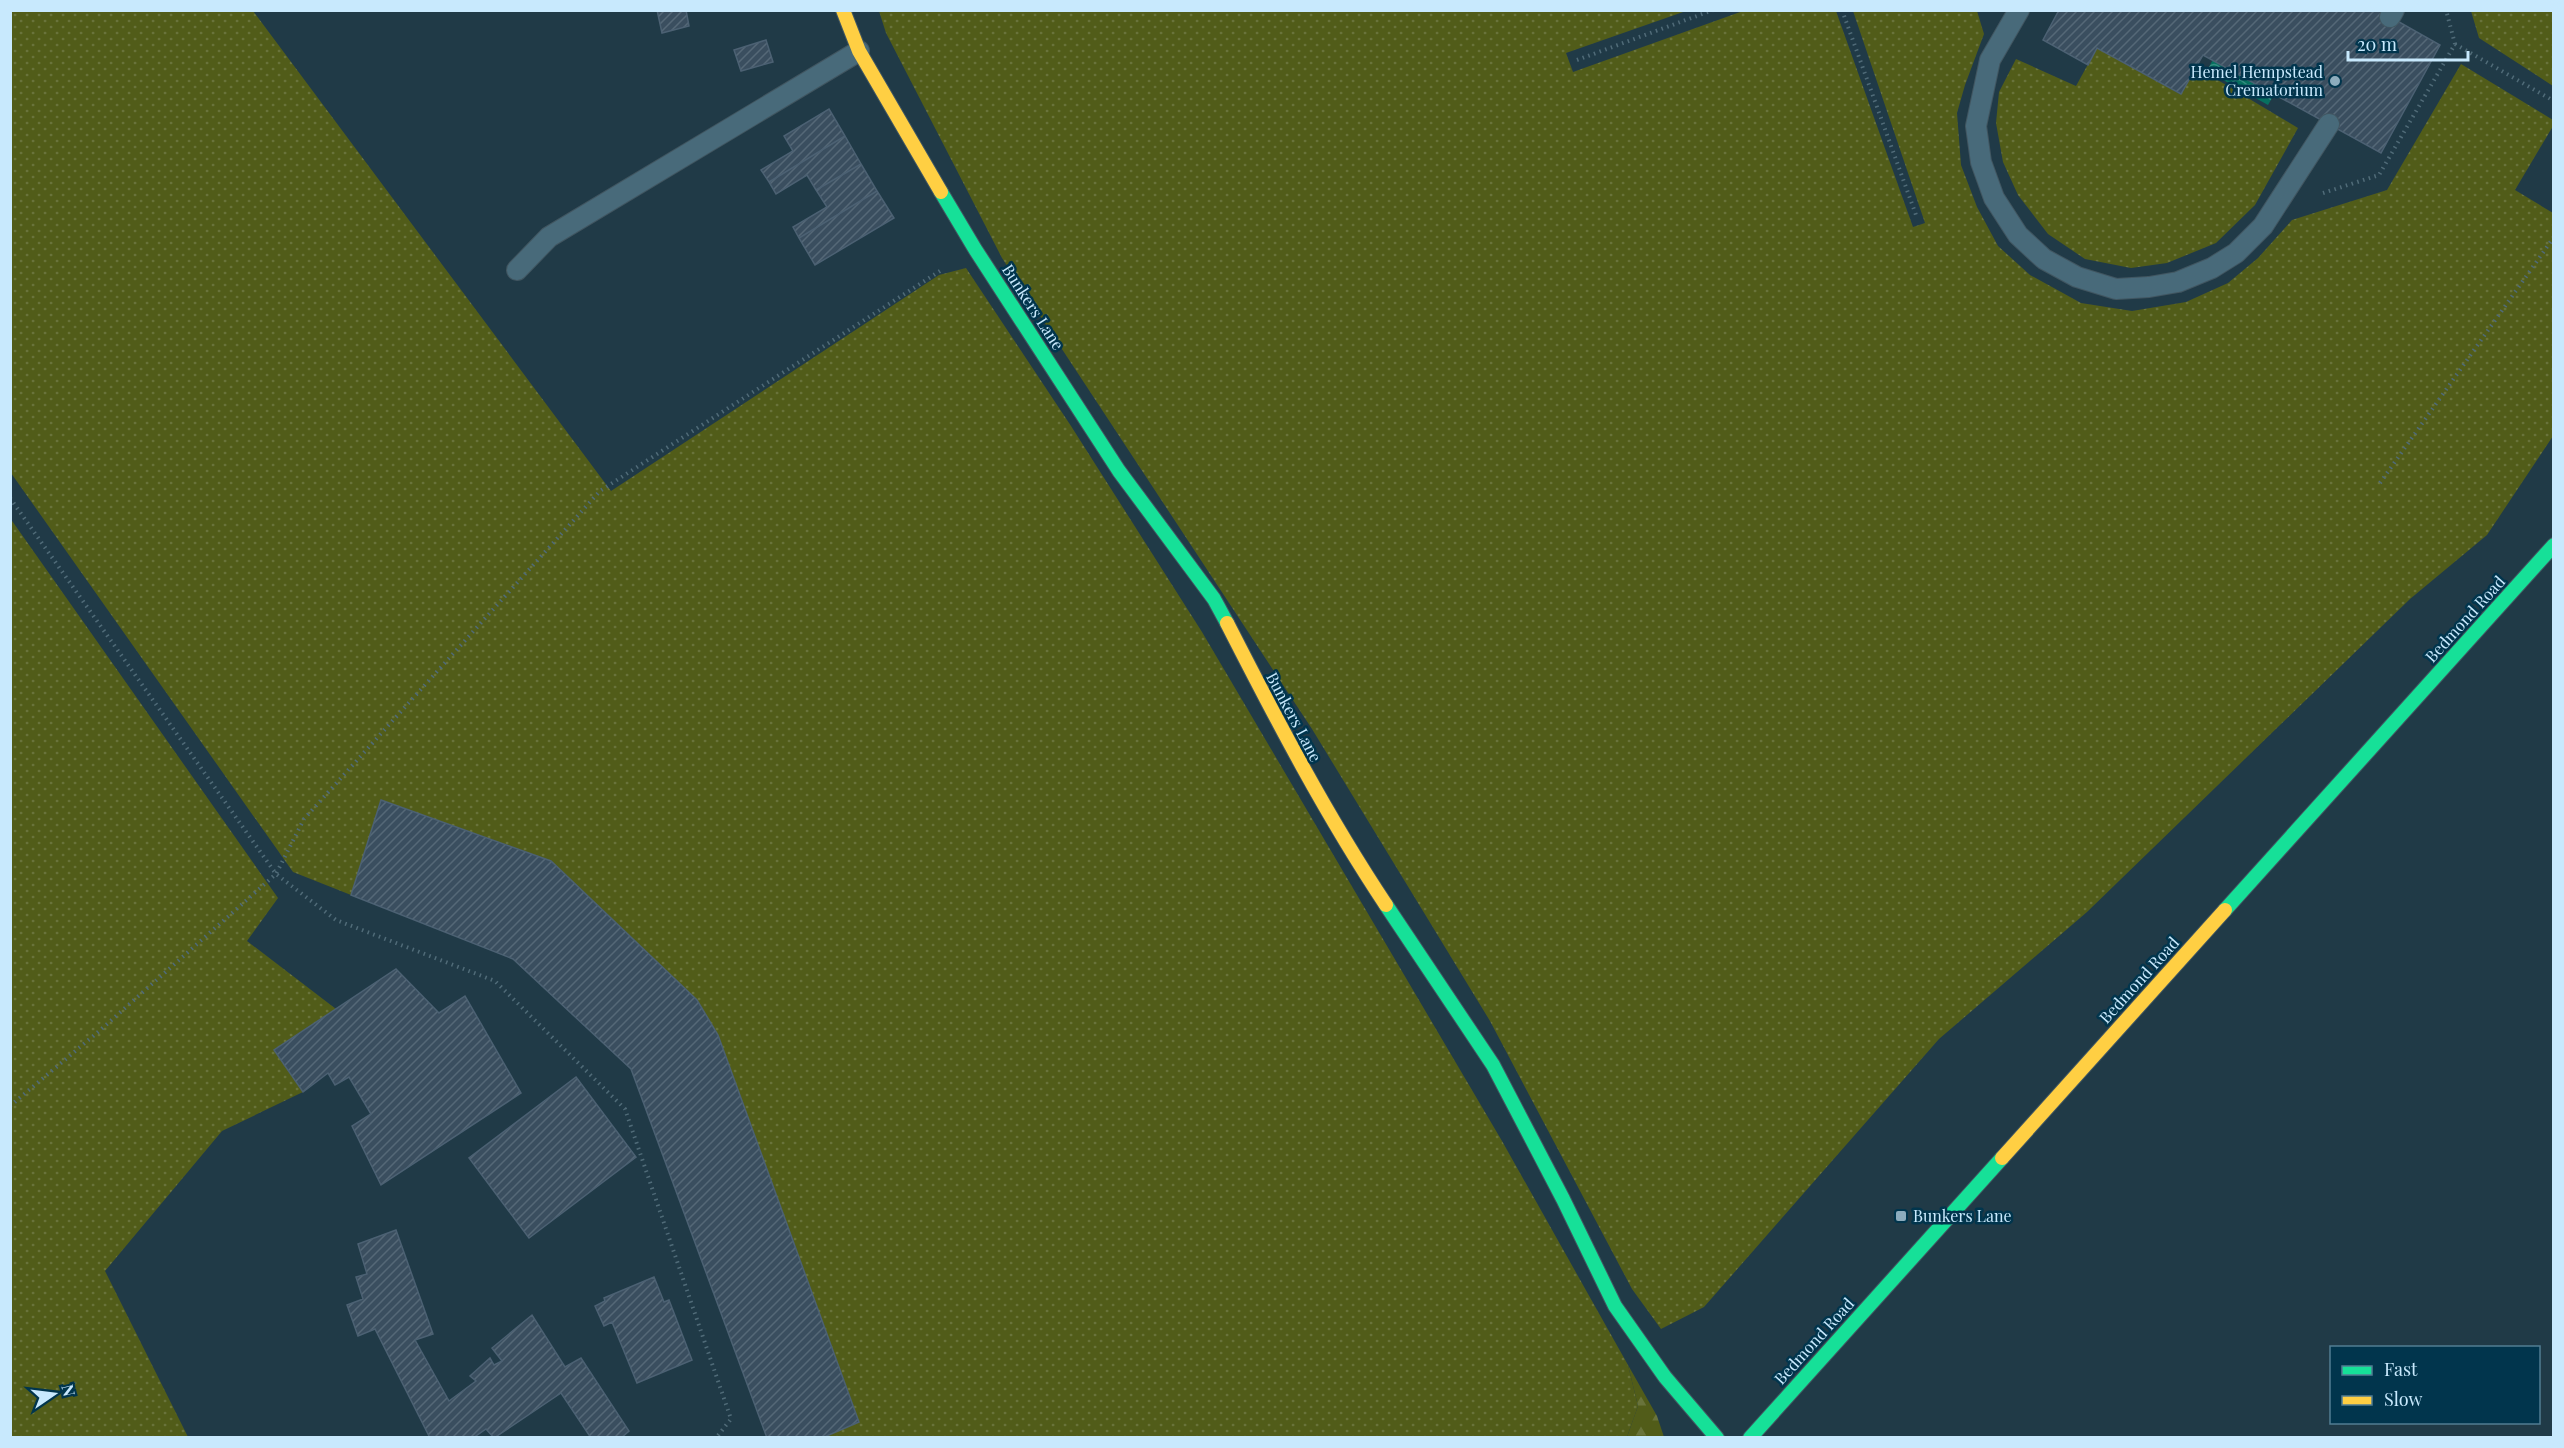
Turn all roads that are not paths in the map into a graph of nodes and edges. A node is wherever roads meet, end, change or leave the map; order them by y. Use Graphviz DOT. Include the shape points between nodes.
graph roads {
  1 [pos="843,10"];
  2 [pos="2019,10"];
  3 [pos="859,51"];
  4 [pos="2329,124"];
  5 [pos="517,270"];
  6 [pos="2553,545"];
  7 [pos="1717,1437"];
  8 [pos="1750,1437"];
  1 -- 3 [label="street, Bunkers Lane"];
  2 -- 4 [label="lane" via="1990,60 1976,126 1981,162 1994,198 2018,235 2044,259 2077,277 2116,289 2149,287 2178,282 2212,268 2236,253 2264,226"];
  3 -- 5 [label="lane" via="549,237"];
  3 -- 7 [label="street, Bunkers Lane" via="975,249 1119,471 1214,599 1282,731 1352,854 1493,1065 1615,1306 1665,1377"];
  6 -- 8 [label="street, Bedmond Road"];
}
